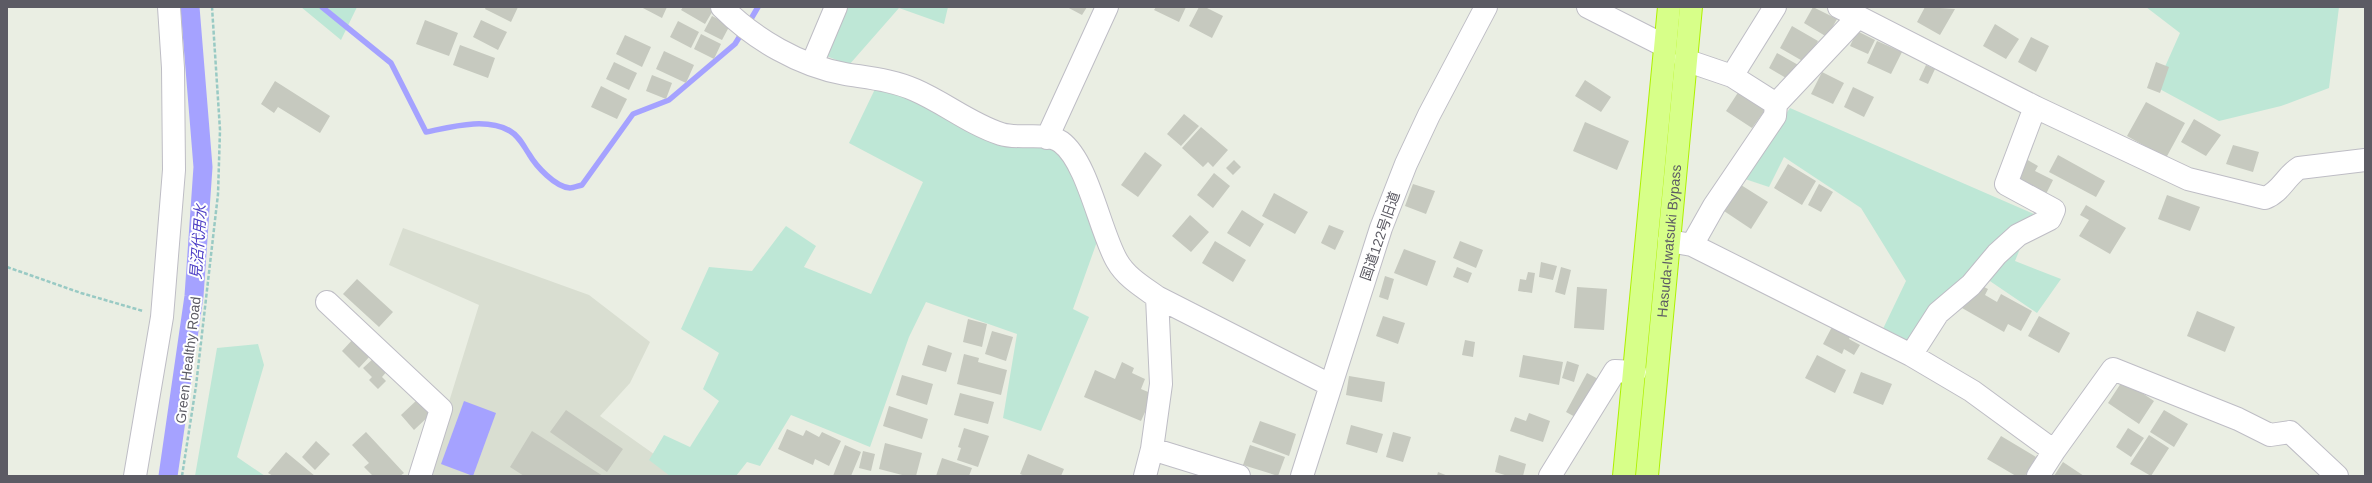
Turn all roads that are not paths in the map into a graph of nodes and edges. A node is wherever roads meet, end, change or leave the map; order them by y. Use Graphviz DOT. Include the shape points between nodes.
graph roads {
  1 [pos="169,7"];
  2 [pos="722,7"];
  3 [pos="836,7"];
  4 [pos="1107,7"];
  5 [pos="1486,7"];
  6 [pos="1588,7"];
  7 [pos="1668,7"];
  8 [pos="1691,7"];
  9 [pos="1775,7"];
  10 [pos="1839,7"];
  11 [pos="1857,18"];
  12 [pos="1665,46"];
  13 [pos="1685,60"];
  14 [pos="812,64"];
  15 [pos="1732,76"];
  16 [pos="1776,104"];
  17 [pos="2035,107"];
  18 [pos="1047,138"];
  19 [pos="2365,160"];
  20 [pos="1669,241"];
  21 [pos="1692,245"];
  22 [pos="1157,297"];
  23 [pos="327,302"];
  24 [pos="1912,355"];
  25 [pos="1635,372"];
  26 [pos="1330,385"];
  27 [pos="1152,449"];
  28 [pos="2054,451"];
  29 [pos="135,476"];
  30 [pos="420,476"];
  31 [pos="1145,476"];
  32 [pos="1239,476"];
  33 [pos="1302,476"];
  34 [pos="1550,476"];
  35 [pos="1624,476"];
  36 [pos="1647,476"];
  37 [pos="2038,476"];
  38 [pos="2337,476"];
  1 -- 29 [label="street" via="173,68 174,170 162,317"];
  2 -- 14 [label="street" via="753,34"];
  3 -- 14 [label="street"];
  4 -- 18 [label="street"];
  5 -- 26 [label="street, 国道122号旧道" via="1406,164 1381,228"];
  6 -- 12 [label="street"];
  7 -- 12 [label="highway, Hasuda-Iwatsuki Bypass"];
  8 -- 13 [label="highway, Hasuda-Iwatsuki Bypass"];
  9 -- 15 [label="street"];
  10 -- 11 [label="street"];
  11 -- 16 [label="street"];
  11 -- 17 [label="street"];
  12 -- 25 [label="highway, Hasuda-Iwatsuki Bypass"];
  13 -- 15 [label="street"];
  13 -- 20 [label="highway, Hasuda-Iwatsuki Bypass"];
  14 -- 18 [label="street" via="844,74 877,78 915,90 972,122 1003,135"];
  15 -- 16 [label="street"];
  16 -- 21 [label="street" via="1774,116 1714,206"];
  17 -- 19 [label="street" via="2188,179 2265,198 2274,195 2291,173 2299,168"];
  17 -- 24 [label="street" via="2006,184 2054,210 2050,219 2018,235 1997,254 1971,285 1938,313"];
  18 -- 22 [label="street" via="1059,141 1070,150 1101,217 1117,262 1136,282"];
  20 -- 21 [label="street"];
  20 -- 36 [label="highway, Hasuda-Iwatsuki Bypass"];
  21 -- 24 [label="street"];
  22 -- 26 [label="street"];
  22 -- 27 [label="street" via="1161,384"];
  23 -- 30 [label="street" via="441,409"];
  24 -- 28 [label="street" via="1972,391"];
  25 -- 34 [label="street" via="1615,371"];
  25 -- 35 [label="highway, Hasuda-Iwatsuki Bypass"];
  26 -- 33 [label="street, 国道122号旧道"];
  27 -- 31 [label="street"];
  27 -- 32 [label="street"];
  28 -- 37 [label="street"];
  28 -- 38 [label="street" via="2113,370 2238,419 2270,435 2290,432"];
}
